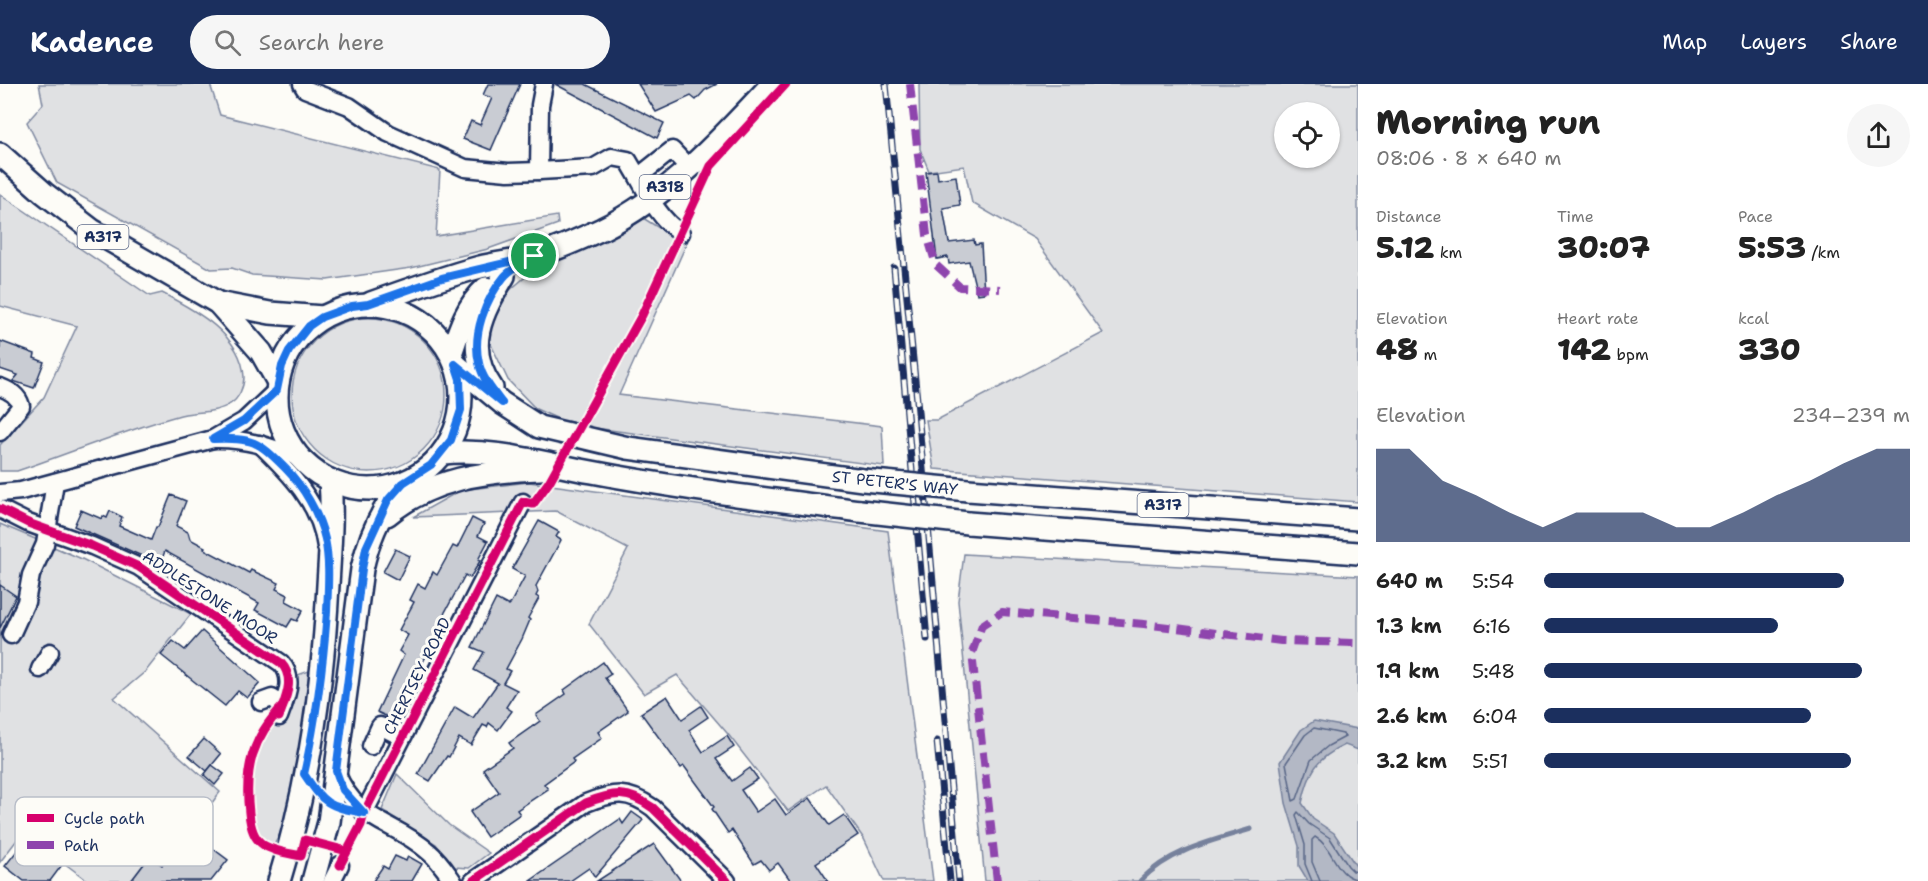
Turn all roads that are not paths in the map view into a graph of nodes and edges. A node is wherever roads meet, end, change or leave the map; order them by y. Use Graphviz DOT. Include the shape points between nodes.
graph roads {
  1 [pos="302,84"];
  2 [pos="544,84"];
  3 [pos="772,84"];
  4 [pos="0,154"];
  5 [pos="689,168"];
  6 [pos="539,171"];
  7 [pos="638,177"];
  8 [pos="650,199"];
  9 [pos="681,233"];
  10 [pos="534,256"];
  11 [pos="504,276"];
  12 [pos="218,303"];
  13 [pos="368,304"];
  14 [pos="322,317"];
  15 [pos="453,359"];
  16 [pos="277,386"];
  17 [pos="0,387"];
  18 [pos="502,403"];
  19 [pos="0,432"];
  20 [pos="213,439"];
  21 [pos="260,444"];
  22 [pos="442,453"];
  23 [pos="300,458"];
  24 [pos="591,472"];
  25 [pos="330,480"];
  26 [pos="55,482"];
  27 [pos="403,483"];
  28 [pos="0,492"];
  29 [pos="523,502"];
  30 [pos="0,509"];
  31 [pos="1358,519"];
  32 [pos="377,524"];
  33 [pos="49,531"];
  34 [pos="1358,553"];
  35 [pos="329,572"];
  36 [pos="11,635"];
  37 [pos="50,652"];
  38 [pos="40,669"];
  39 [pos="261,702"];
  40 [pos="402,737"];
  41 [pos="371,746"];
  42 [pos="336,771"];
  43 [pos="304,774"];
  44 [pos="331,806"];
  45 [pos="364,813"];
  46 [pos="340,865"];
  47 [pos="279,881"];
  48 [pos="313,881"];
  49 [pos="332,881"];
  50 [pos="453,881"];
  51 [pos="473,881"];
  52 [pos="728,881"];
  1 -- 6 [label="street" via="349,106 388,133 465,168"];
  2 -- 6 [label="street"];
  3 -- 5 [label="main road, A318"];
  4 -- 12 [label="main road, A317" via="92,230"];
  5 -- 7 [label="street" via="672,150"];
  5 -- 8 [label="main road, A318"];
  6 -- 7 [label="street" via="593,168 612,157 628,160"];
  7 -- 8 [label="street"];
  8 -- 9 [label="street" via="670,227"];
  8 -- 10 [label="main road, A318" via="603,228"];
  10 -- 11 [label="main road, A318"];
  10 -- 13 [label="main road, A318" via="442,278"];
  11 -- 15 [label="main road, A318" via="476,299 460,327"];
  11 -- 18 [label="main road" via="485,308 477,349 479,364"];
  12 -- 14 [label="main road, A317"];
  12 -- 16 [label="main road, A317" via="261,352"];
  13 -- 14 [label="main road"];
  13 -- 15 [label="main road" via="388,306 425,323 440,337"];
  14 -- 16 [label="main road" via="309,326 289,351"];
  15 -- 18 [label="main road, ST PETER'S WAY / A317"];
  15 -- 22 [label="main road" via="460,379 461,410"];
  16 -- 20 [label="street" via="244,421"];
  16 -- 23 [label="main road" via="282,426"];
  17 -- 19 [label="street" via="19,399 21,406"];
  18 -- 31 [label="main road, ST PETER'S WAY / A317, bridge" via="539,427 628,448 863,480"];
  20 -- 21 [label="street" via="235,438"];
  20 -- 26 [label="street"];
  21 -- 23 [label="street"];
  21 -- 35 [label="street" via="305,493 325,539"];
  22 -- 24 [label="main road, ST PETER'S WAY / A317" via="516,456"];
  22 -- 27 [label="main road"];
  23 -- 25 [label="main road"];
  24 -- 32 [label="main road" via="497,470 462,478 426,489 401,503"];
  24 -- 34 [label="main road, ST PETER'S WAY / A317, bridge" via="968,523"];
  25 -- 27 [label="main road" via="360,489"];
  25 -- 35 [label="main road"];
  26 -- 28 [label="street"];
  26 -- 33 [label="street"];
  27 -- 32 [label="main road" via="388,500"];
  29 -- 40 [label="street, CHERTSEY ROAD"];
  30 -- 33 [label="street, ADDLESTONE MOOR"];
  32 -- 42 [label="main road" via="362,569"];
  33 -- 36 [label="street"];
  33 -- 39 [label="street, ADDLESTONE MOOR" via="140,567 281,663 289,678 281,711 272,698"];
  35 -- 43 [label="main road" via="318,700"];
  37 -- 38 [label="street"];
  40 -- 41 [label="street" via="380,726"];
  40 -- 45 [label="street, CHERTSEY ROAD"];
  42 -- 44 [label="main road"];
  42 -- 45 [label="street" via="343,790"];
  43 -- 44 [label="main road"];
  43 -- 47 [label="main road"];
  44 -- 45 [label="street"];
  44 -- 48 [label="main road"];
  45 -- 50 [label="street" via="430,852"];
  46 -- 49 [label="street"];
  51 -- 52 [label="street" via="586,803 623,794 639,798 653,808"];
}
